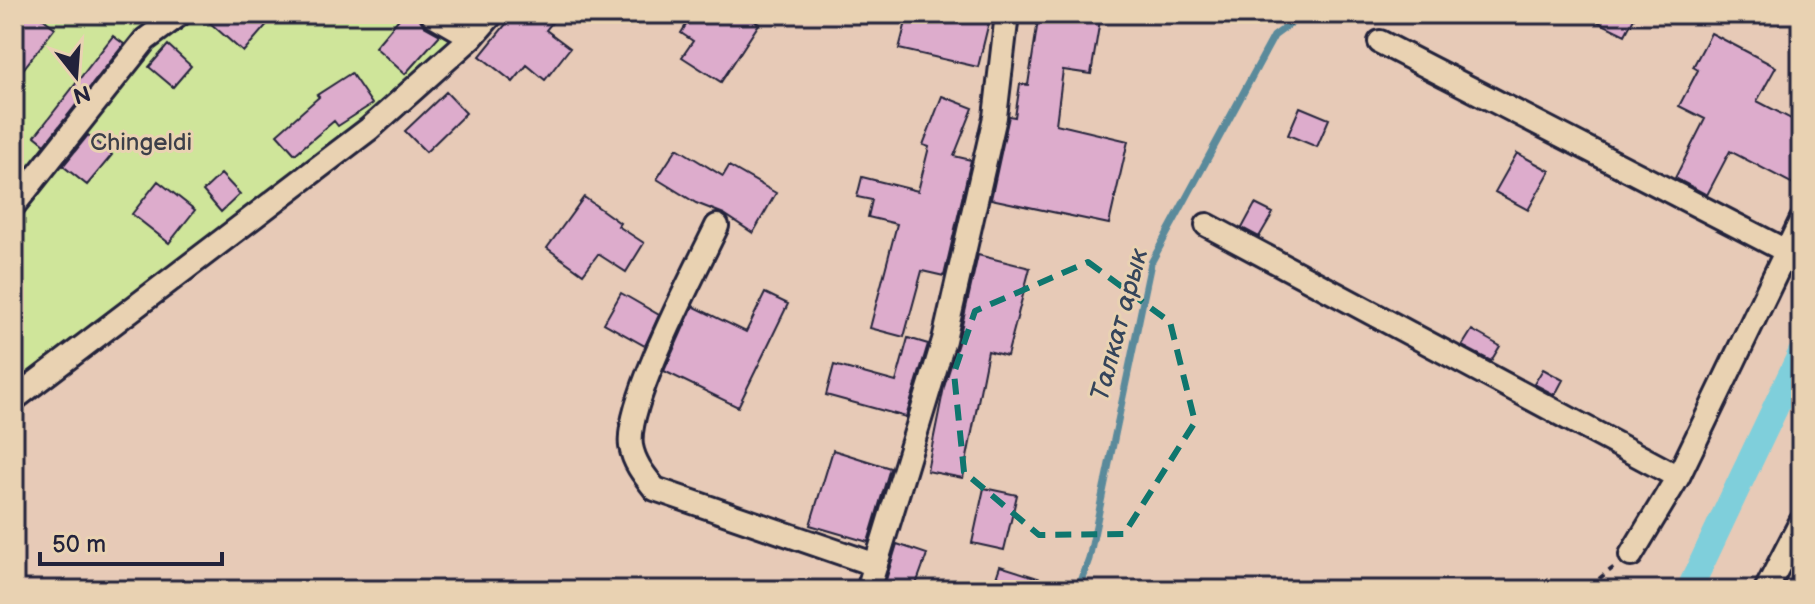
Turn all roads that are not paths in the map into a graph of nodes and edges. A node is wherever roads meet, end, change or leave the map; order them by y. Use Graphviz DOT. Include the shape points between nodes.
graph roads {
  1 [pos="180,14"];
  2 [pos="432,14"];
  3 [pos="492,14"];
  4 [pos="1007,14"];
  5 [pos="472,37"];
  6 [pos="1380,42"];
  7 [pos="14,205"];
  8 [pos="1801,221"];
  9 [pos="1207,225"];
  10 [pos="717,226"];
  11 [pos="1786,251"];
  12 [pos="14,399"];
  13 [pos="1678,477"];
  14 [pos="1801,522"];
  15 [pos="1631,555"];
  16 [pos="1794,558"];
  17 [pos="876,565"];
  18 [pos="868,590"];
  19 [pos="1766,590"];
  1 -- 7 [label="street" via="145,40"];
  2 -- 5 [label="street"];
  3 -- 5 [label="street"];
  4 -- 17 [label="street" via="995,117 944,340"];
  5 -- 12 [label="street" via="369,129"];
  6 -- 11 [label="street"];
  8 -- 11 [label="street"];
  9 -- 13 [label="street"];
  10 -- 17 [label="street" via="641,392 631,444 638,468 655,489"];
  11 -- 13 [label="street"];
  13 -- 15 [label="street"];
  14 -- 16 [label="street"];
  16 -- 19 [label="street"];
  17 -- 18 [label="street"];
}
